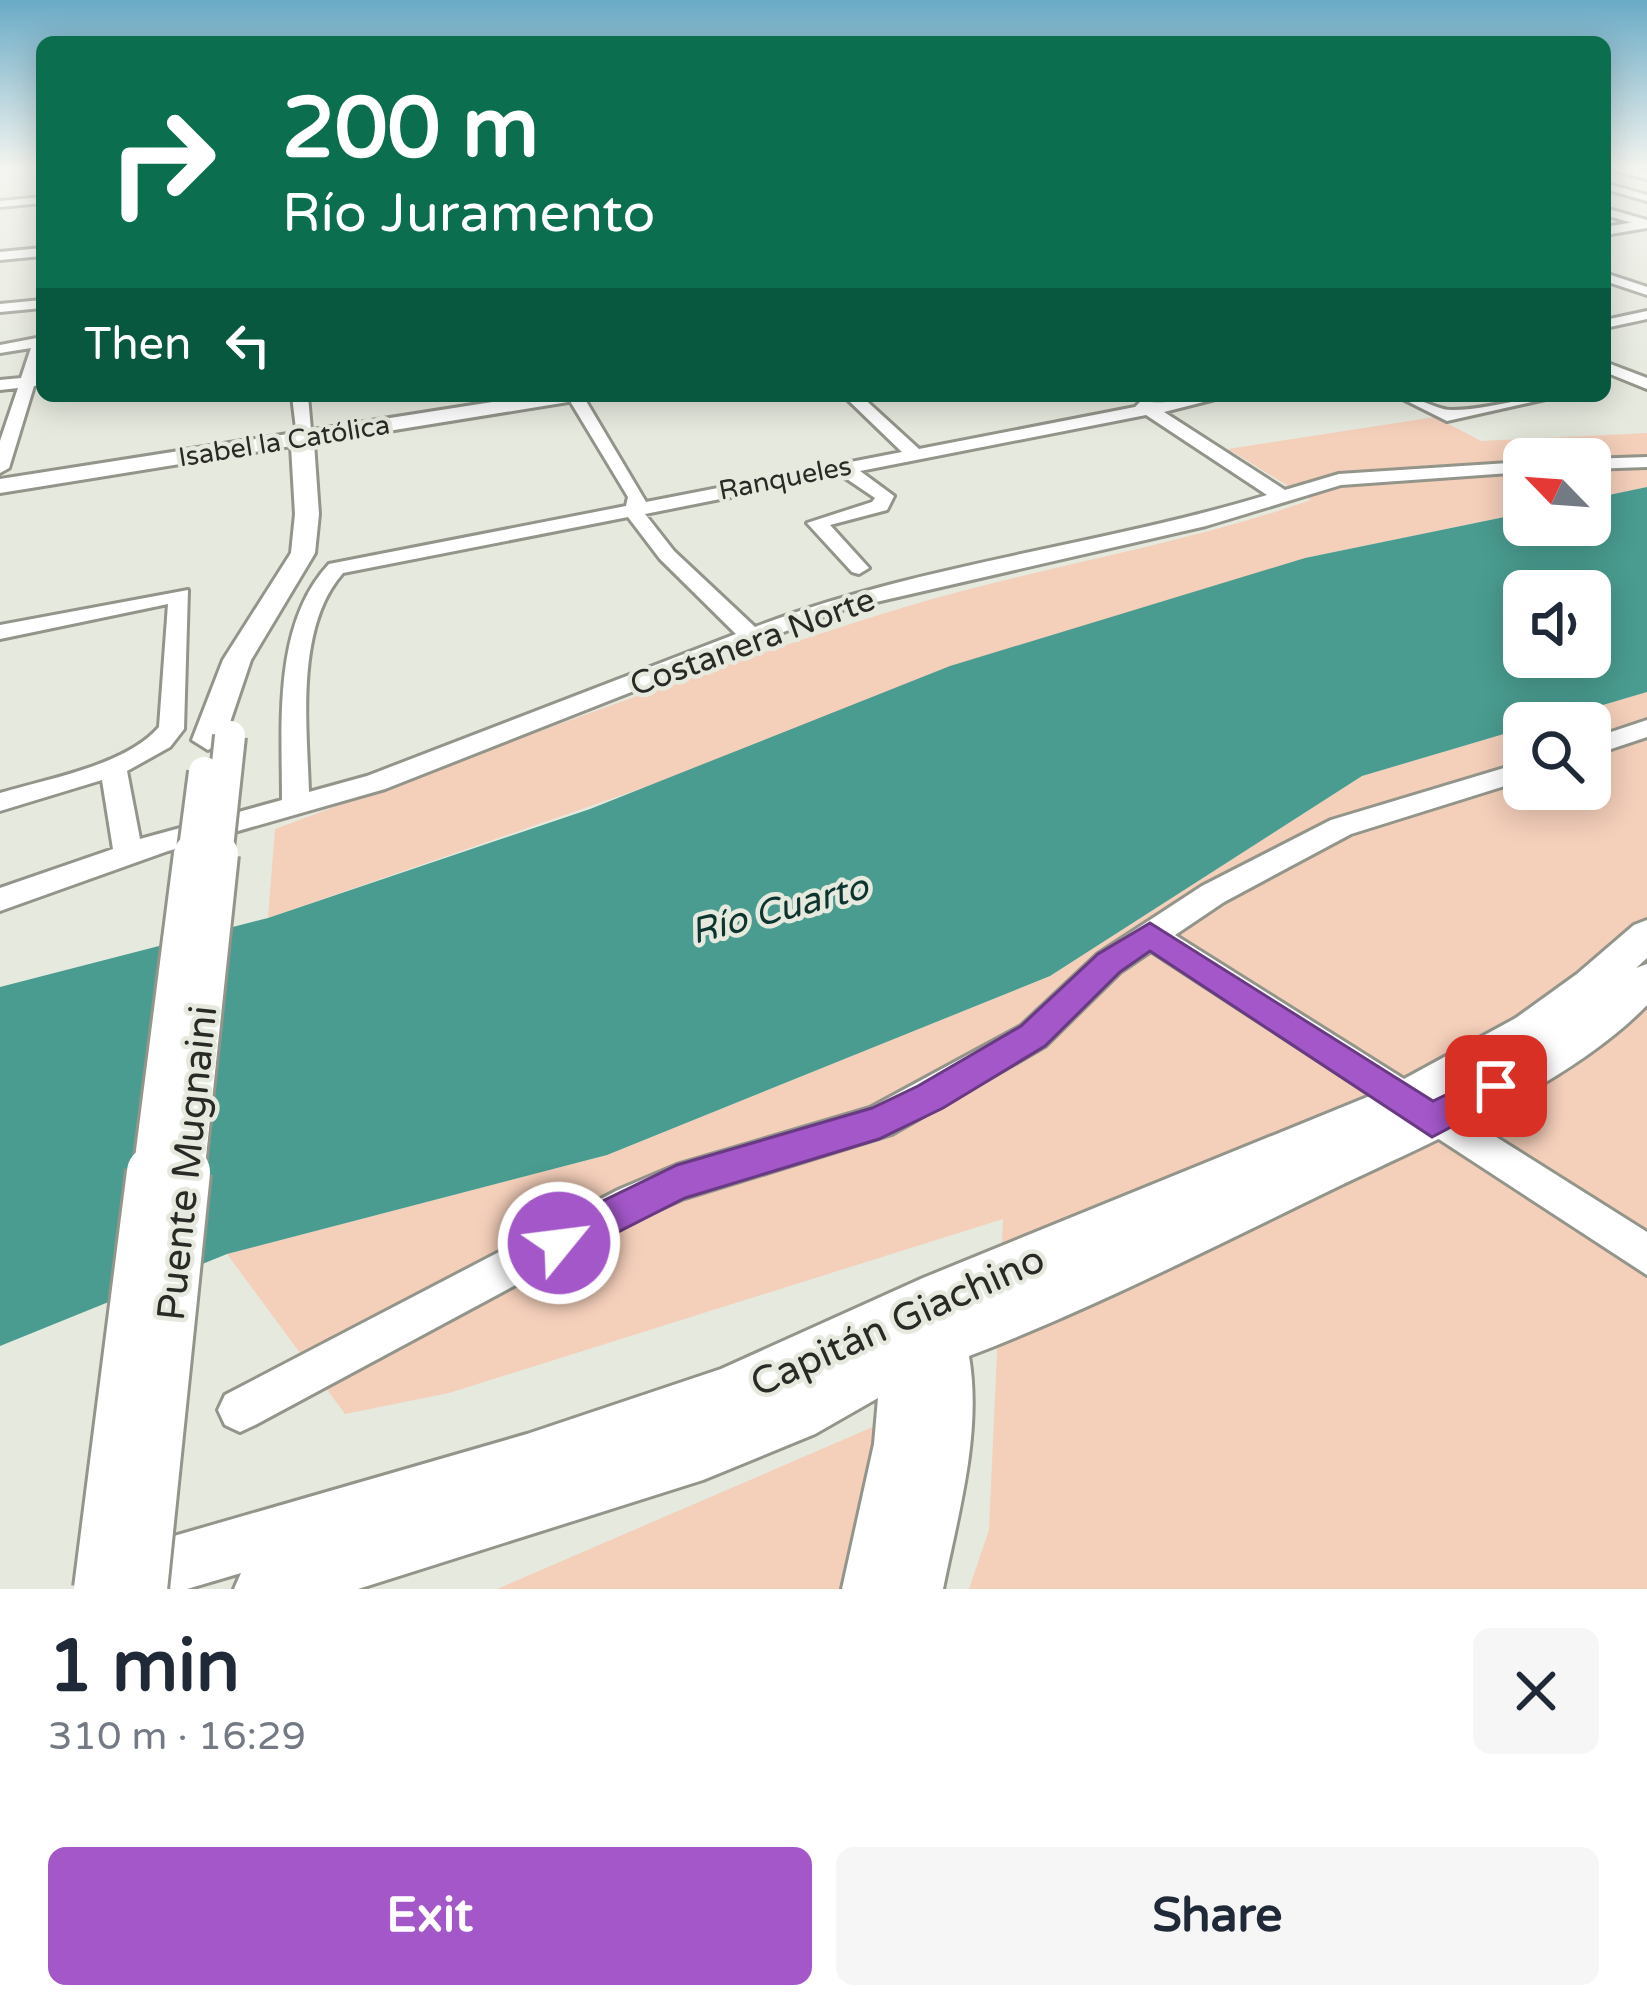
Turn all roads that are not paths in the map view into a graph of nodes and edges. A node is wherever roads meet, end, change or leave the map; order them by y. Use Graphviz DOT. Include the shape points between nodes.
graph roads {
  1 [pos="36,253"];
  2 [pos="6,260"];
  3 [pos="1611,279"];
  4 [pos="1647,291"];
  5 [pos="36,305"];
  6 [pos="0,308"];
  7 [pos="1647,315"];
  8 [pos="1611,323"];
  9 [pos="36,343"];
  10 [pos="0,349"];
  11 [pos="1611,369"];
  12 [pos="1643,380"];
  13 [pos="35,381"];
  14 [pos="1611,384"];
  15 [pos="0,386"];
  16 [pos="301,402"];
  17 [pos="532,402"];
  18 [pos="575,402"];
  19 [pos="858,402"];
  20 [pos="1139,402"];
  21 [pos="1187,402"];
  22 [pos="1418,402"];
  23 [pos="1520,402"];
  24 [pos="1150,409"];
  25 [pos="306,437"];
  26 [pos="914,454"];
  27 [pos="1647,461"];
  28 [pos="1611,463"];
  29 [pos="841,467"];
  30 [pos="0,468"];
  31 [pos="1239,468"];
  32 [pos="1503,468"];
  33 [pos="1339,480"];
  34 [pos="0,486"];
  35 [pos="1281,496"];
  36 [pos="634,506"];
  37 [pos="859,568"];
  38 [pos="0,632"];
  39 [pos="750,635"];
  40 [pos="1647,728"];
  41 [pos="219,738"];
  42 [pos="1611,741"];
  43 [pos="112,765"];
  44 [pos="1503,777"];
  45 [pos="0,802"];
  46 [pos="296,802"];
  47 [pos="129,856"];
  48 [pos="0,900"];
  49 [pos="1150,935"];
  50 [pos="1647,935"];
  51 [pos="1647,980"];
  52 [pos="1417,1111"];
  53 [pos="1647,1255"];
  54 [pos="922,1333"];
  55 [pos="240,1410"];
  56 [pos="97,1589"];
  57 [pos="141,1589"];
  58 [pos="263,1589"];
  59 [pos="872,1589"];
  60 [pos="913,1589"];
  1 -- 2 [label="street"];
  3 -- 4 [label="street"];
  5 -- 6 [label="street"];
  7 -- 8 [label="street"];
  9 -- 10 [label="street"];
  11 -- 12 [label="street"];
  12 -- 14 [label="street"];
  13 -- 15 [label="street"];
  13 -- 30 [label="street"];
  16 -- 25 [label="street"];
  17 -- 25 [label="main road, Isabel la Católica"];
  18 -- 36 [label="street" via="637,497"];
  19 -- 26 [label="street"];
  20 -- 24 [label="street"];
  21 -- 24 [label="street, Ranqueles"];
  22 -- 23 [label="street" via="1447,416"];
  24 -- 26 [label="street, Ranqueles"];
  24 -- 31 [label="street"];
  25 -- 34 [label="main road, Isabel la Católica"];
  25 -- 41 [label="main road" via="303,554 237,660"];
  26 -- 29 [label="street, Ranqueles"];
  27 -- 28 [label="street"];
  29 -- 36 [label="street, Ranqueles"];
  29 -- 37 [label="street" via="885,496 880,506 817,524"];
  31 -- 33 [label="street"];
  31 -- 35 [label="street"];
  32 -- 33 [label="street, Costanera Norte"];
  33 -- 35 [label="street, Costanera Norte"];
  35 -- 39 [label="street, Costanera Norte" via="830,607"];
  36 -- 39 [label="street" via="667,555"];
  36 -- 46 [label="street, Ranqueles" via="352,562 325,575 297,664"];
  38 -- 43 [label="street" via="180,595 172,729 152,749"];
  39 -- 46 [label="street, Costanera Norte" via="376,783"];
  40 -- 42 [label="street"];
  41 -- 56 [label="main road, Puente Mugnaini, bridge"];
  41 -- 57 [label="main road, Puente Mugnaini, bridge"];
  43 -- 45 [label="street"];
  43 -- 47 [label="street"];
  44 -- 49 [label="street" via="1340,827"];
  46 -- 47 [label="street, Costanera Norte"];
  47 -- 48 [label="street, Costanera Norte"];
  49 -- 52 [label="street"];
  49 -- 55 [label="street" via="1033,1036 931,1097 879,1122 631,1203"];
  50 -- 52 [label="main road, Capitán Giachino" via="1604,978"];
  51 -- 52 [label="main road, Capitán Giachino" via="1596,1024"];
  52 -- 53 [label="street"];
  52 -- 54 [label="main road, Capitán Giachino" via="1049,1300"];
  54 -- 56 [label="main road, Capitán Giachino"];
  54 -- 58 [label="main road, Capitán Giachino" via="796,1415 703,1453"];
  54 -- 59 [label="main road"];
  54 -- 60 [label="main road" via="946,1403"];
}
